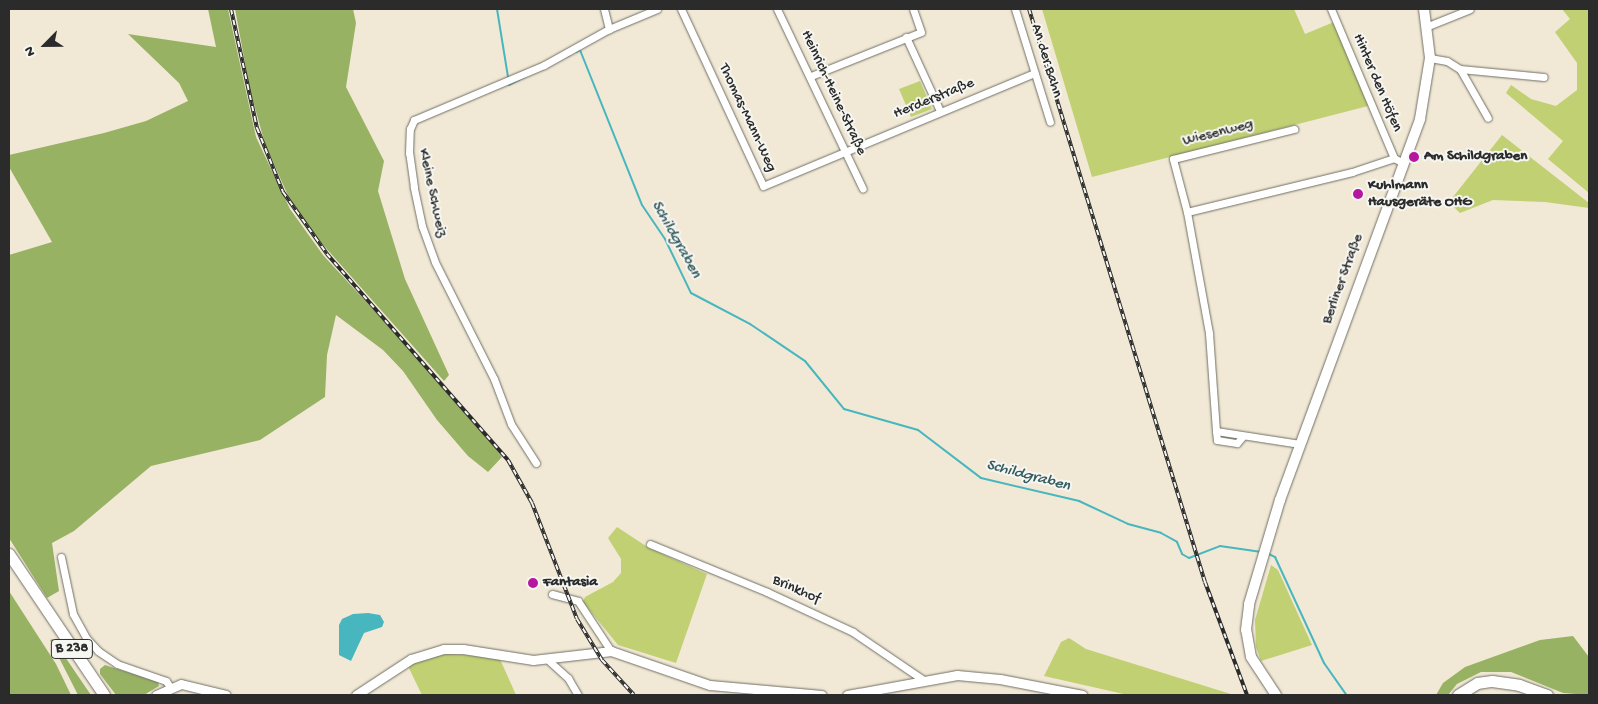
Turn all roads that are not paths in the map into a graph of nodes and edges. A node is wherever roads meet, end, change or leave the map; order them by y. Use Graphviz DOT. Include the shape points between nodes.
graph roads {
  1 [pos="604,9"];
  2 [pos="658,9"];
  3 [pos="682,9"];
  4 [pos="777,9"];
  5 [pos="913,9"];
  6 [pos="1015,9"];
  7 [pos="1331,9"];
  8 [pos="1424,9"];
  9 [pos="1470,9"];
  10 [pos="1428,26"];
  11 [pos="610,29"];
  12 [pos="906,38"];
  13 [pos="1430,58"];
  14 [pos="1460,69"];
  15 [pos="1034,73"];
  16 [pos="812,76"];
  17 [pos="1544,77"];
  18 [pos="940,111"];
  19 [pos="1488,118"];
  20 [pos="1050,122"];
  21 [pos="1294,129"];
  22 [pos="844,150"];
  23 [pos="1398,161"];
  24 [pos="863,189"];
  25 [pos="1188,212"];
  26 [pos="1300,444"];
  27 [pos="536,463"];
  28 [pos="650,544"];
  29 [pos="9,554"];
  30 [pos="61,557"];
  31 [pos="552,594"];
  32 [pos="611,651"];
  33 [pos="548,660"];
  34 [pos="922,679"];
  35 [pos="1502,681"];
  36 [pos="170,687"];
  37 [pos="104,695"];
  38 [pos="156,695"];
  39 [pos="226,695"];
  40 [pos="356,695"];
  41 [pos="578,695"];
  42 [pos="822,695"];
  43 [pos="847,695"];
  44 [pos="1082,695"];
  45 [pos="1276,695"];
  46 [pos="1458,695"];
  47 [pos="1522,695"];
  48 [pos="1547,695"];
  1 -- 11 [label="street"];
  2 -- 11 [label="street, Kleine Schweiz"];
  3 -- 22 [label="street, Thomas-Mann-Weg" via="763,186"];
  4 -- 16 [label="street, Heinrich-Heine-Straße"];
  5 -- 12 [label="street" via="921,32"];
  6 -- 15 [label="street, An der Bahn"];
  7 -- 23 [label="street, Hinter den Höfen"];
  8 -- 10 [label="main road, Berliner Straße"];
  9 -- 10 [label="street"];
  10 -- 13 [label="main road, Berliner Straße"];
  11 -- 27 [label="street, Kleine Schweiz" via="544,65 414,120 410,129 409,153 414,187 422,226 435,262 494,379 511,424"];
  12 -- 16 [label="street"];
  12 -- 18 [label="street"];
  13 -- 14 [label="street" via="1447,61"];
  13 -- 23 [label="main road, Berliner Straße" via="1420,118"];
  14 -- 17 [label="street"];
  14 -- 19 [label="street"];
  15 -- 18 [label="street, Herderstraße"];
  15 -- 20 [label="street, An der Bahn"];
  16 -- 22 [label="street, Heinrich-Heine-Straße"];
  18 -- 22 [label="street, Herderstraße"];
  21 -- 25 [label="street, Wiesenweg" via="1173,159"];
  22 -- 24 [label="street, Heinrich-Heine-Straße"];
  23 -- 25 [label="street"];
  23 -- 26 [label="main road, Berliner Straße"];
  25 -- 26 [label="street" via="1209,333 1216,432"];
  26 -- 45 [label="main road, Berliner Straße" via="1263,552 1246,630 1251,656"];
  28 -- 34 [label="street, Brinkhof" via="845,628"];
  29 -- 37 [label="main road, B 238"];
  30 -- 36 [label="street" via="73,614 87,639 117,664 166,680"];
  31 -- 32 [label="street" via="578,601"];
  32 -- 33 [label="street"];
  32 -- 42 [label="street" via="710,685"];
  33 -- 40 [label="street" via="480,650 444,650 396,667"];
  33 -- 41 [label="street" via="568,678"];
  34 -- 43 [label="street"];
  34 -- 44 [label="street" via="981,676"];
  35 -- 46 [label="main road" via="1477,683"];
  35 -- 47 [label="main road"];
  35 -- 48 [label="main road"];
  36 -- 38 [label="street"];
  36 -- 39 [label="street" via="182,684"];
}
